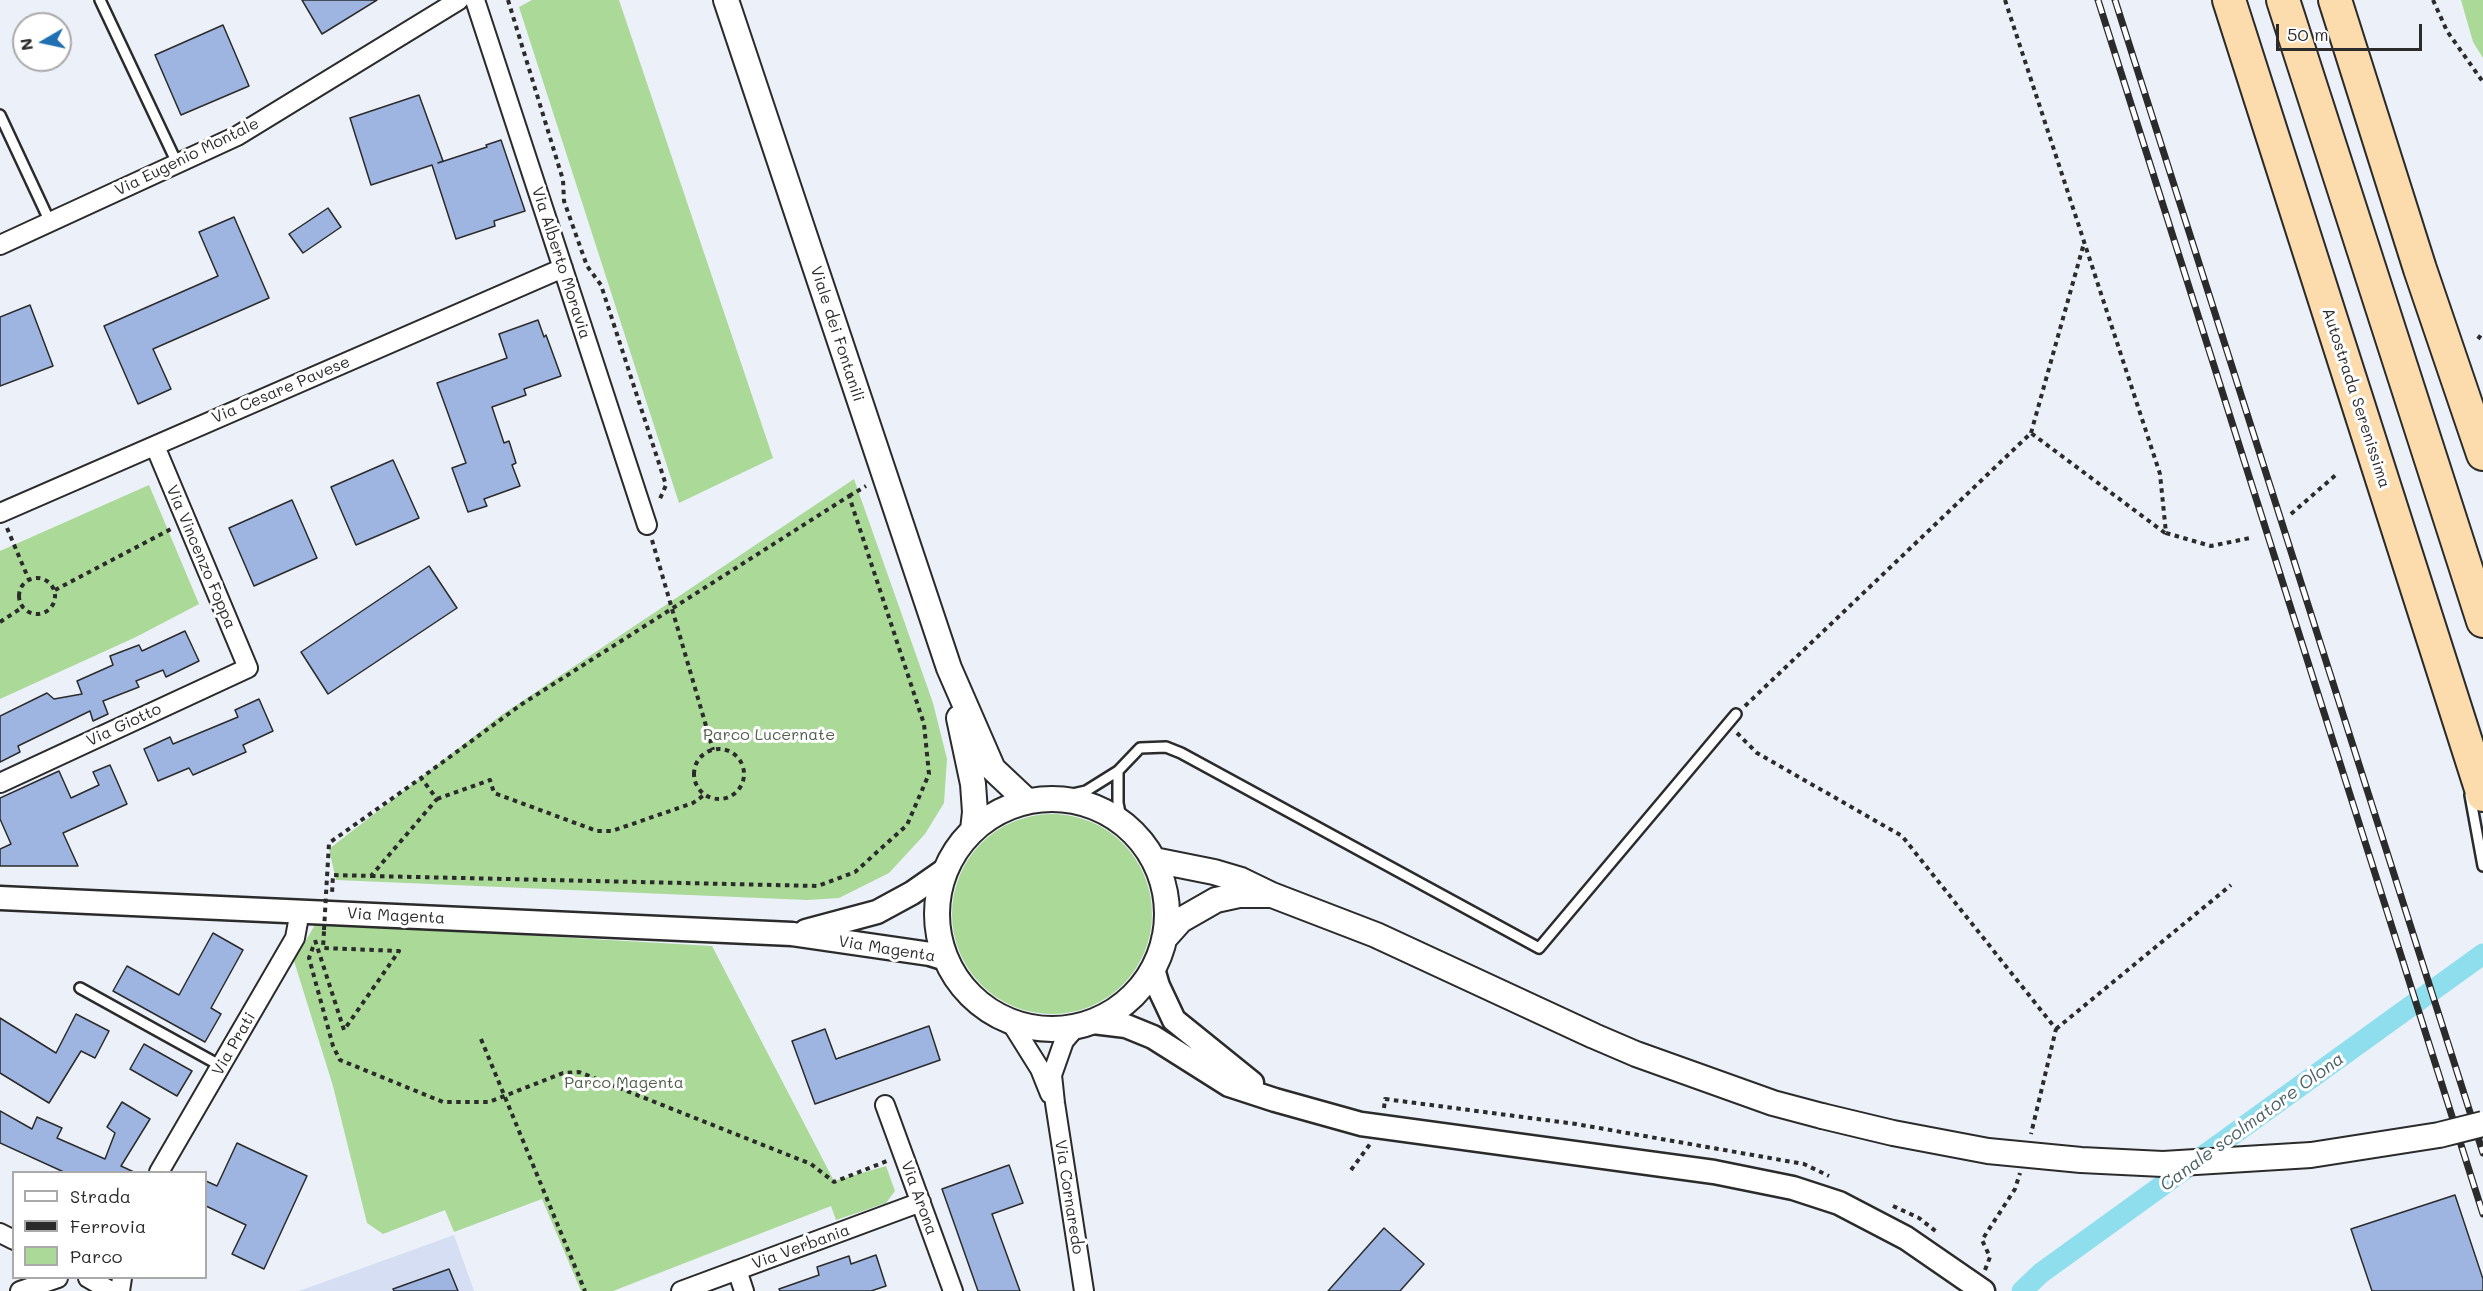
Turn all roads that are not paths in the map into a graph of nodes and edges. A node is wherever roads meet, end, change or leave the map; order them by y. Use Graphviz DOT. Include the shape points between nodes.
graph roads {
  1 [pos="100,0"];
  2 [pos="459,0"];
  3 [pos="475,0"];
  4 [pos="726,0"];
  5 [pos="2229,0"];
  6 [pos="2283,0"];
  7 [pos="2335,0"];
  8 [pos="0,115"];
  9 [pos="177,163"];
  10 [pos="50,222"];
  11 [pos="0,245"];
  12 [pos="562,268"];
  13 [pos="154,446"];
  14 [pos="2483,454"];
  15 [pos="0,513"];
  16 [pos="647,525"];
  17 [pos="2483,621"];
  18 [pos="248,668"];
  19 [pos="949,668"];
  20 [pos="1736,714"];
  21 [pos="1118,771"];
  22 [pos="0,783"];
  23 [pos="2473,787"];
  24 [pos="1055,798"];
  25 [pos="1027,801"];
  26 [pos="1122,823"];
  27 [pos="973,830"];
  28 [pos="1154,860"];
  29 [pos="2483,866"];
  30 [pos="945,870"];
  31 [pos="1272,895"];
  32 [pos="0,898"];
  33 [pos="300,911"];
  34 [pos="792,934"];
  35 [pos="1164,939"];
  36 [pos="946,959"];
  37 [pos="1153,969"];
  38 [pos="80,988"];
  39 [pos="1010,1022"];
  40 [pos="1084,1024"];
  41 [pos="221,1066"];
  42 [pos="1275,1100"];
  43 [pos="1055,1104"];
  44 [pos="885,1105"];
  45 [pos="2483,1124"];
  46 [pos="160,1171"];
  47 [pos="921,1202"];
  48 [pos="737,1270"];
  49 [pos="55,1279"];
  50 [pos="90,1279"];
  51 [pos="1984,1284"];
  52 [pos="20,1291"];
  53 [pos="111,1291"];
  54 [pos="681,1291"];
  55 [pos="744,1291"];
  56 [pos="953,1291"];
  57 [pos="1084,1291"];
  1 -- 9 [label="lane"];
  2 -- 9 [label="street, Via Eugenio Montale" via="237,136"];
  3 -- 12 [label="street, Via Alberto Moravia"];
  4 -- 19 [label="main road, Viale dei Fontanili"];
  5 -- 23 [label="highway, Autostrada Serenissima" via="2452,698"];
  6 -- 17 [label="highway"];
  7 -- 14 [label="highway"];
  8 -- 10 [label="lane"];
  9 -- 10 [label="street, Via Eugenio Montale"];
  10 -- 11 [label="street, Via Eugenio Montale"];
  12 -- 13 [label="street, Via Cesare Pavese"];
  12 -- 16 [label="street, Via Alberto Moravia"];
  13 -- 15 [label="street, Via Cesare Pavese"];
  13 -- 18 [label="street, Via Vincenzo Foppa"];
  18 -- 22 [label="street, Via Giotto"];
  19 -- 25 [label="main road, Viale dei Fontanili" via="993,769"];
  19 -- 27 [label="main road, Viale dei Fontanili" via="974,784"];
  20 -- 21 [label="lane" via="1539,948 1181,753 1166,747 1140,748"];
  21 -- 24 [label="lane" via="1086,791"];
  21 -- 26 [label="lane"];
  23 -- 29 [label="lane"];
  24 -- 25 [label="main road"];
  24 -- 26 [label="main road" via="1089,805"];
  25 -- 27 [label="main road" via="996,813"];
  26 -- 28 [label="main road"];
  27 -- 30 [label="main road"];
  28 -- 31 [label="main road" via="1241,880"];
  28 -- 35 [label="main road" via="1167,905"];
  30 -- 34 [label="street, Via Magenta" via="877,912"];
  30 -- 36 [label="main road" via="937,916"];
  31 -- 35 [label="main road" via="1216,900 1182,920"];
  31 -- 45 [label="main road, bridge" via="1376,935 1636,1054 1773,1103 1893,1133 1988,1151 2163,1164 2311,1155 2439,1135"];
  32 -- 33 [label="street, Via Magenta"];
  33 -- 34 [label="street, Via Magenta"];
  33 -- 41 [label="street, Via Prati" via="295,938"];
  34 -- 36 [label="street, Via Magenta"];
  35 -- 37 [label="main road"];
  36 -- 39 [label="main road" via="976,1001"];
  37 -- 40 [label="main road" via="1125,1004"];
  37 -- 42 [label="street" via="1174,1020"];
  38 -- 41 [label="lane"];
  39 -- 40 [label="main road" via="1036,1028"];
  39 -- 43 [label="street, Via Cornaredo" via="1040,1069"];
  40 -- 42 [label="street" via="1126,1026 1144,1033 1229,1084"];
  40 -- 43 [label="street, Via Cornaredo" via="1064,1041 1052,1074"];
  41 -- 46 [label="street, Via Prati"];
  42 -- 51 [label="street" via="1361,1124 1714,1172 1793,1188 1839,1203"];
  43 -- 57 [label="street, Via Cornaredo"];
  44 -- 47 [label="street, Via Arona"];
  47 -- 48 [label="street, Via Verbania"];
  47 -- 56 [label="street, Via Arona"];
  48 -- 54 [label="street, Via Verbania"];
  48 -- 55 [label="street"];
  49 -- 52 [label="street"];
  50 -- 53 [label="street"];
}
